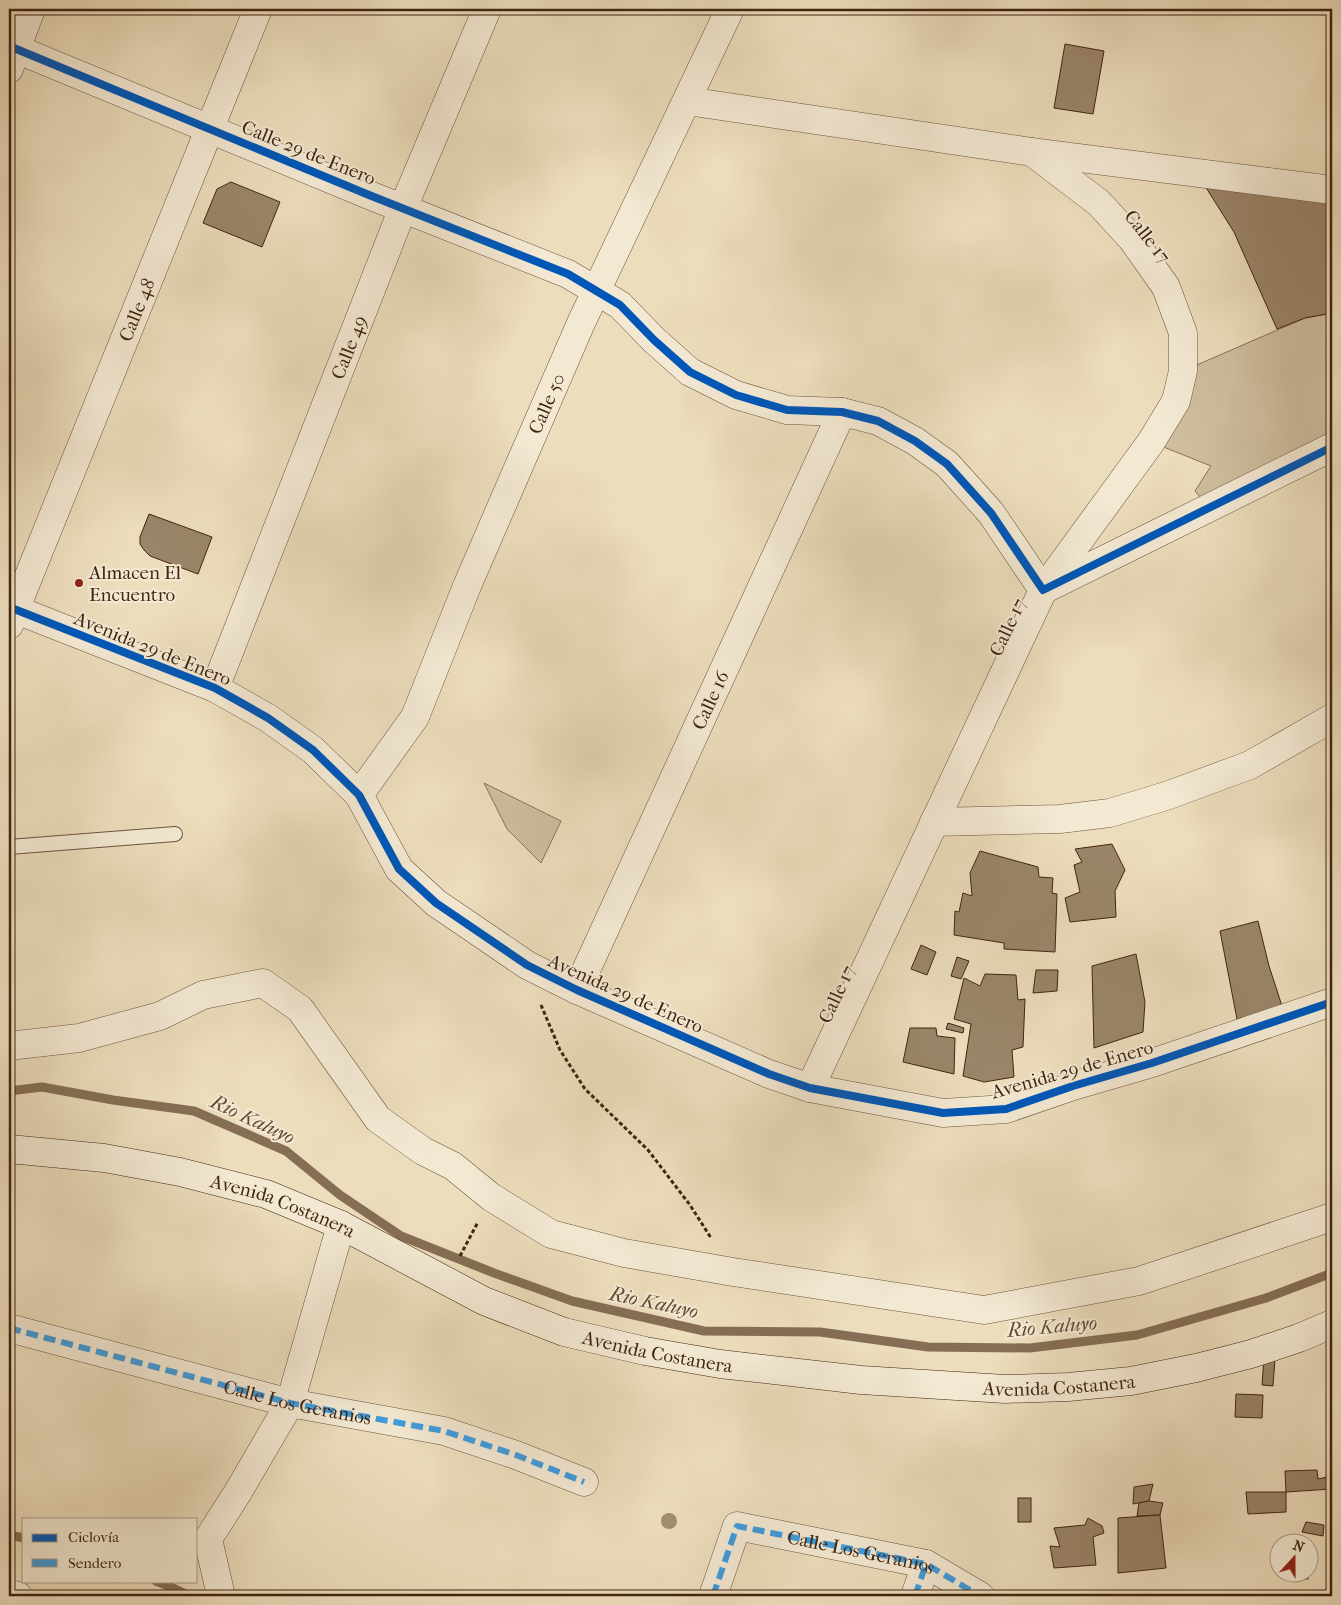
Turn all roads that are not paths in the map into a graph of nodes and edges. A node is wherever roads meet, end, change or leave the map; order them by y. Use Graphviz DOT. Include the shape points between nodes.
graph roads {
  1 [pos="31,9"];
  2 [pos="258,9"];
  3 [pos="487,9"];
  4 [pos="730,9"];
  5 [pos="11,55"];
  6 [pos="687,101"];
  7 [pos="209,128"];
  8 [pos="1032,152"];
  9 [pos="1332,190"];
  10 [pos="404,208"];
  11 [pos="596,290"];
  12 [pos="842,412"];
  13 [pos="1332,447"];
  14 [pos="1043,590"];
  15 [pos="11,614"];
  16 [pos="215,688"];
  17 [pos="1332,718"];
  18 [pos="360,795"];
  19 [pos="934,822"];
  20 [pos="175,834"];
  21 [pos="9,847"];
  22 [pos="577,990"];
  23 [pos="1332,1002"];
  24 [pos="17,1045"];
  25 [pos="810,1088"];
  26 [pos="9,1150"];
  27 [pos="1332,1217"];
  28 [pos="341,1224"];
  29 [pos="1332,1324"];
  30 [pos="9,1328"];
  31 [pos="290,1403"];
  32 [pos="584,1482"];
  33 [pos="926,1564"];
  34 [pos="9,1594"];
  35 [pos="18,1596"];
  36 [pos="221,1596"];
  37 [pos="713,1596"];
  38 [pos="915,1596"];
  39 [pos="980,1596"];
  1 -- 5 [label="street"];
  2 -- 7 [label="street, Calle 48"];
  3 -- 10 [label="street, Calle 49"];
  4 -- 6 [label="street, Calle 50"];
  5 -- 7 [label="street, Calle 29 de Enero"];
  6 -- 8 [label="street"];
  6 -- 11 [label="street, Calle 50"];
  7 -- 10 [label="street, Calle 29 de Enero"];
  7 -- 15 [label="street, Calle 48"];
  8 -- 9 [label="street"];
  8 -- 14 [label="street, Calle 17" via="1099,203 1132,239 1166,287 1183,333 1184,371 1176,401 1151,442"];
  10 -- 11 [label="street, Calle 29 de Enero" via="568,274"];
  10 -- 16 [label="street, Calle 49"];
  11 -- 12 [label="street, Calle 29 de Enero" via="620,305 654,340 697,376 736,395 786,410"];
  11 -- 18 [label="street, Calle 50" via="467,586 415,716"];
  12 -- 14 [label="street, Calle 29 de Enero" via="885,425 916,441 948,464 991,513"];
  12 -- 22 [label="street, Calle 16"];
  13 -- 14 [label="street"];
  14 -- 19 [label="street, Calle 17"];
  15 -- 16 [label="street, Avenida 29 de Enero"];
  16 -- 18 [label="street, Avenida 29 de Enero" via="268,718 313,750"];
  17 -- 19 [label="street" via="1250,765 1110,814 1060,819"];
  18 -- 22 [label="street, Avenida 29 de Enero" via="399,869 436,903 527,965"];
  19 -- 25 [label="street, Calle 17"];
  20 -- 21 [label="lane"];
  22 -- 25 [label="street, Avenida 29 de Enero" via="769,1074"];
  23 -- 25 [label="street, Avenida 29 de Enero" via="1006,1109 944,1113"];
  24 -- 27 [label="street" via="78,1038 160,1016 203,995 263,983 300,1009 378,1119 551,1234 624,1253 984,1310 1139,1281"];
  26 -- 28 [label="street, Avenida Costanera" via="104,1158 180,1172 266,1194"];
  28 -- 29 [label="street, Avenida Costanera" via="484,1301 564,1332 644,1351 720,1364 861,1380 1005,1389 1131,1381 1251,1354"];
  28 -- 31 [label="street"];
  30 -- 31 [label="street, Calle Los Geranios"];
  31 -- 32 [label="street, Calle Los Geranios" via="444,1431"];
  31 -- 36 [label="street" via="208,1539"];
  33 -- 37 [label="street, Calle Los Geranios" via="737,1526"];
  33 -- 38 [label="street"];
  33 -- 39 [label="street, Calle Los Geranios"];
  34 -- 35 [label="street"];
}
